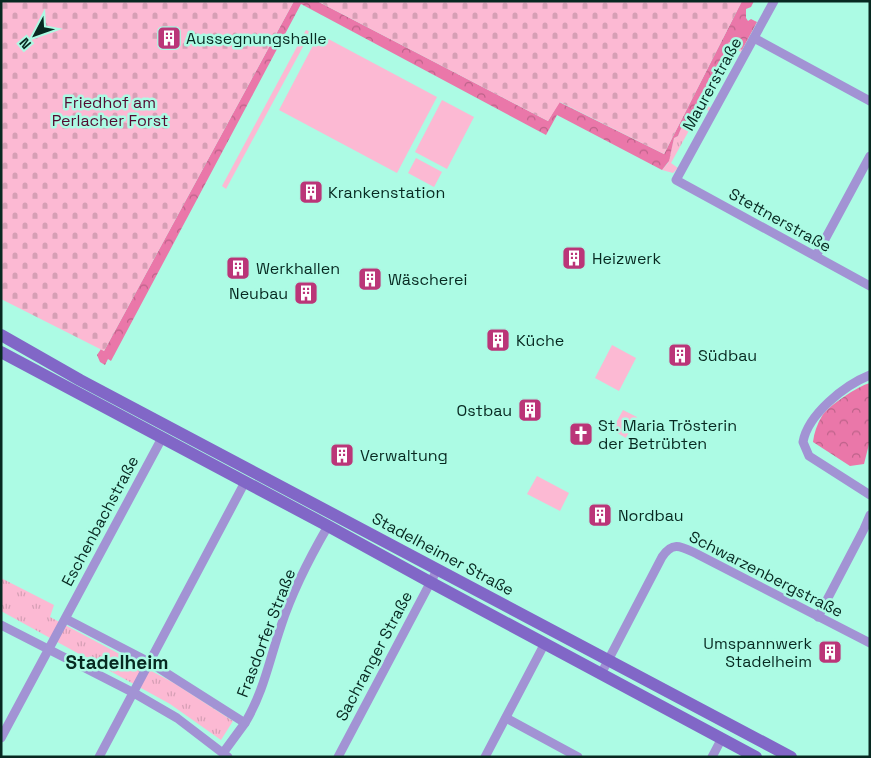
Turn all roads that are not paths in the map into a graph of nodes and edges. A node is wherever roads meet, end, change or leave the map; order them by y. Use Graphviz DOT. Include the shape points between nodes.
graph roads {
  1 [pos="774,1"];
  2 [pos="754,38"];
  3 [pos="870,101"];
  4 [pos="870,156"];
  5 [pos="676,180"];
  6 [pos="816,256"];
  7 [pos="870,286"];
  8 [pos="1,335"];
  9 [pos="1,352"];
  10 [pos="870,375"];
  11 [pos="78,386"];
  12 [pos="162,438"];
  13 [pos="246,482"];
  14 [pos="870,495"];
  15 [pos="870,515"];
  16 [pos="328,526"];
  17 [pos="437,570"];
  18 [pos="430,582"];
  19 [pos="818,617"];
  20 [pos="66,619"];
  21 [pos="1,626"];
  22 [pos="544,643"];
  23 [pos="870,643"];
  24 [pos="49,651"];
  25 [pos="608,660"];
  26 [pos="149,662"];
  27 [pos="602,674"];
  28 [pos="134,692"];
  29 [pos="506,718"];
  30 [pos="244,723"];
  31 [pos="1,738"];
  32 [pos="722,738"];
  33 [pos="226,755"];
  34 [pos="99,757"];
  35 [pos="338,757"];
  36 [pos="485,757"];
  37 [pos="578,757"];
  38 [pos="712,757"];
  39 [pos="756,757"];
  40 [pos="791,757"];
  1 -- 2 [label="street, Maurerstraße"];
  2 -- 3 [label="street"];
  2 -- 5 [label="street, Maurerstraße"];
  4 -- 6 [label="street"];
  5 -- 6 [label="street, Stettnerstraße"];
  6 -- 7 [label="street, Stettnerstraße"];
  8 -- 11 [label="main road, Stadelheimer Straße"];
  9 -- 11 [label="main road, Stadelheimer Straße"];
  10 -- 14 [label="street" via="823,407 803,442 809,456"];
  11 -- 12 [label="main road, Stadelheimer Straße"];
  11 -- 17 [label="main road, Stadelheimer Straße"];
  12 -- 13 [label="main road, Stadelheimer Straße"];
  12 -- 20 [label="street, Eschenbachstraße"];
  13 -- 16 [label="main road, Stadelheimer Straße"];
  13 -- 26 [label="street"];
  15 -- 19 [label="street"];
  16 -- 18 [label="main road, Stadelheimer Straße"];
  16 -- 30 [label="street, Frasdorfer Straße" via="289,607 263,688"];
  17 -- 18 [label="street, Sachranger Straße"];
  17 -- 25 [label="main road, Stadelheimer Straße"];
  18 -- 22 [label="main road, Stadelheimer Straße"];
  18 -- 35 [label="street, Sachranger Straße"];
  19 -- 23 [label="street, Schwarzenbergstraße"];
  19 -- 25 [label="street, Schwarzenbergstraße" via="697,554 675,546 662,557"];
  20 -- 24 [label="street, Eschenbachstraße"];
  20 -- 26 [label="street"];
  21 -- 24 [label="street"];
  22 -- 27 [label="main road, Stadelheimer Straße"];
  22 -- 29 [label="street"];
  24 -- 28 [label="street"];
  24 -- 31 [label="street, Eschenbachstraße"];
  25 -- 27 [label="street, Schwarzenbergstraße"];
  25 -- 40 [label="main road, Stadelheimer Straße"];
  26 -- 28 [label="street"];
  26 -- 30 [label="street"];
  27 -- 32 [label="main road, Stadelheimer Straße"];
  28 -- 33 [label="street"];
  28 -- 34 [label="street"];
  29 -- 36 [label="street"];
  29 -- 37 [label="street"];
  30 -- 33 [label="street, Frasdorfer Straße"];
  32 -- 38 [label="street"];
  32 -- 39 [label="main road, Stadelheimer Straße"];
}
